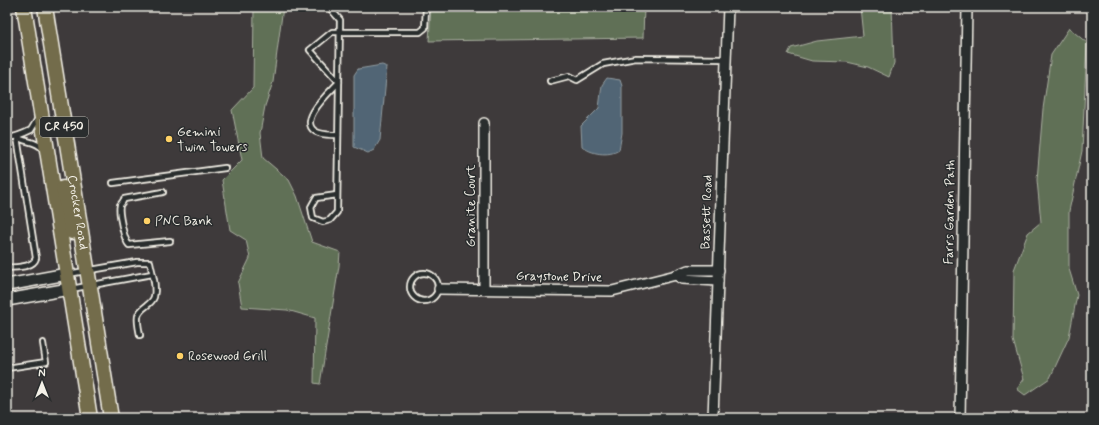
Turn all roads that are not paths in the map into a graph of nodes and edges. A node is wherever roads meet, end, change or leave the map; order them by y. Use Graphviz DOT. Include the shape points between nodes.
graph roads {
  1 [pos="24,7"];
  2 [pos="44,7"];
  3 [pos="329,7"];
  4 [pos="426,7"];
  5 [pos="728,7"];
  6 [pos="967,7"];
  7 [pos="340,30"];
  8 [pos="726,59"];
  9 [pos="550,81"];
  10 [pos="340,82"];
  11 [pos="40,106"];
  12 [pos="484,123"];
  13 [pos="338,135"];
  14 [pos="17,137"];
  15 [pos="7,138"];
  16 [pos="47,154"];
  17 [pos="225,168"];
  18 [pos="113,183"];
  19 [pos="163,192"];
  20 [pos="337,194"];
  21 [pos="170,241"];
  22 [pos="7,268"];
  23 [pos="718,270"];
  24 [pos="77,272"];
  25 [pos="152,274"];
  26 [pos="676,275"];
  27 [pos="718,281"];
  28 [pos="7,285"];
  29 [pos="79,287"];
  30 [pos="439,289"];
  31 [pos="484,289"];
  32 [pos="7,300"];
  33 [pos="140,335"];
  34 [pos="43,343"];
  35 [pos="7,368"];
  36 [pos="89,416"];
  37 [pos="111,418"];
  38 [pos="713,418"];
  39 [pos="960,418"];
  1 -- 11 [label="main road, Crocker Road / CR 450"];
  2 -- 24 [label="main road, Crocker Road / CR 450"];
  3 -- 7 [label="lane" via="340,20"];
  4 -- 7 [label="lane" via="425,28 420,32"];
  5 -- 8 [label="street, Bassett Road"];
  6 -- 39 [label="street, Farrs Garden Path"];
  7 -- 10 [label="lane"];
  7 -- 10 [label="lane" via="332,32 310,50"];
  8 -- 9 [label="lane" via="636,58 603,64 577,80 569,76"];
  8 -- 23 [label="street, Bassett Road"];
  10 -- 13 [label="lane"];
  10 -- 13 [label="lane" via="315,108 310,120 314,131"];
  11 -- 14 [label="lane" via="34,126"];
  11 -- 16 [label="main road, Crocker Road / CR 450"];
  12 -- 31 [label="street, Granite Court"];
  13 -- 20 [label="lane"];
  14 -- 15 [label="lane"];
  14 -- 16 [label="lane" via="23,141 35,142"];
  14 -- 22 [label="lane" via="36,256 32,264"];
  16 -- 24 [label="main road, Crocker Road / CR 450"];
  17 -- 18 [label="lane"];
  19 -- 21 [label="lane" via="128,198 120,204 126,242 129,245"];
  20 -- 20 [label="lane" via="316,198 311,207 313,218 323,222 335,217"];
  23 -- 26 [label="street, Graystone Drive" via="688,270"];
  23 -- 27 [label="street, Bassett Road"];
  24 -- 25 [label="lane" via="150,262"];
  24 -- 28 [label="street"];
  24 -- 29 [label="main road, Crocker Road / CR 450"];
  24 -- 29 [label="main road" via="81,281"];
  25 -- 29 [label="lane"];
  25 -- 33 [label="lane" via="154,298 138,316"];
  26 -- 27 [label="street" via="682,280"];
  26 -- 31 [label="street, Graystone Drive" via="612,291"];
  27 -- 38 [label="street, Bassett Road"];
  29 -- 32 [label="street"];
  29 -- 36 [label="main road, Crocker Road / CR 450"];
  29 -- 37 [label="main road, Crocker Road / CR 450" via="107,390"];
  30 -- 30 [label="lane" via="438,282 427,274 419,273 413,278 410,286 414,299 421,302 437,295"];
  30 -- 31 [label="street, Graystone Drive"];
  34 -- 35 [label="lane" via="46,362"];
}
